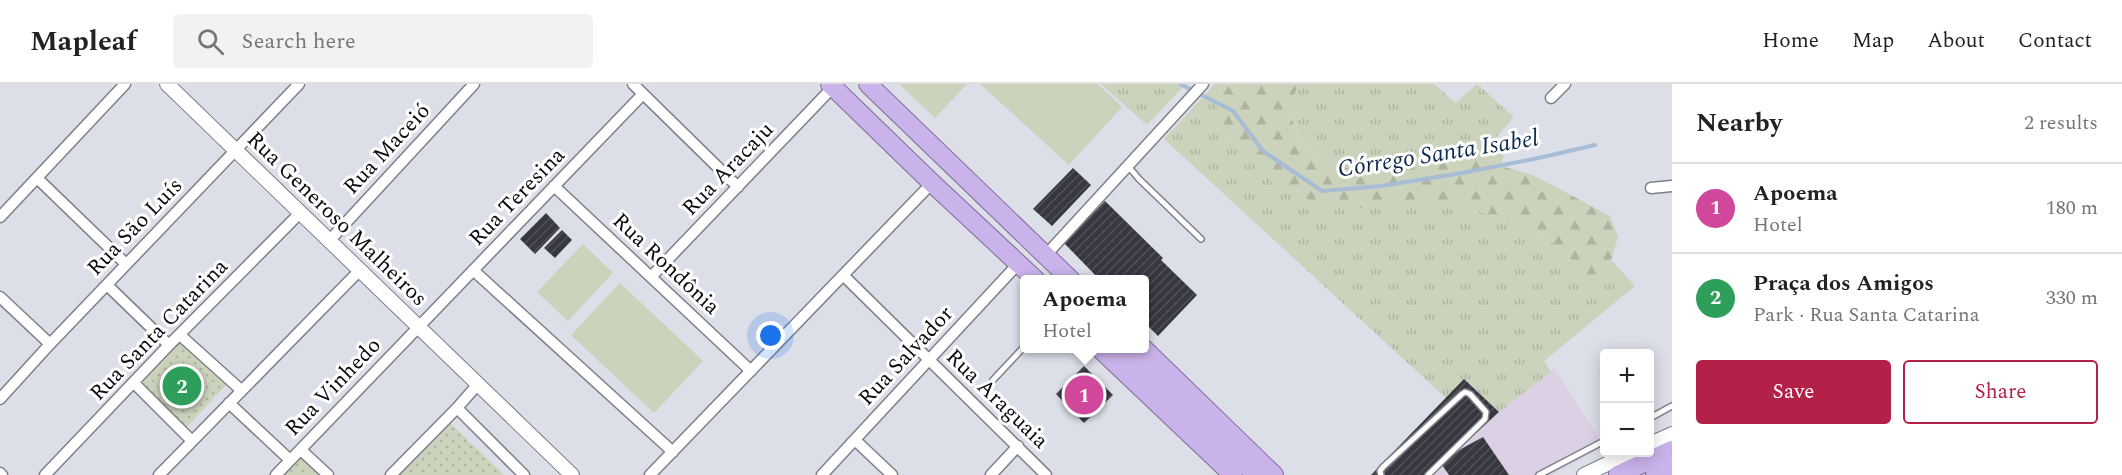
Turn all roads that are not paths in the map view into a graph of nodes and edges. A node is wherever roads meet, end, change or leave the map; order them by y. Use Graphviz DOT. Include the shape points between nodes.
graph roads {
  1 [pos="125,84"];
  2 [pos="167,84"];
  3 [pos="299,84"];
  4 [pos="474,84"];
  5 [pos="633,84"];
  6 [pos="868,84"];
  7 [pos="1565,84"];
  8 [pos="1202,85"];
  9 [pos="832,86"];
  10 [pos="643,94"];
  11 [pos="1551,98"];
  12 [pos="236,150"];
  13 [pos="1128,166"];
  14 [pos="38,178"];
  15 [pos="932,183"];
  16 [pos="554,186"];
  17 [pos="1672,186"];
  18 [pos="738,187"];
  19 [pos="1651,188"];
  20 [pos="300,213"];
  21 [pos="0,217"];
  22 [pos="1201,239"];
  23 [pos="329,241"];
  24 [pos="1046,255"];
  25 [pos="126,264"];
  26 [pos="1018,264"];
  27 [pos="360,270"];
  28 [pos="472,270"];
  29 [pos="843,275"];
  30 [pos="1031,275"];
  31 [pos="1067,275"];
  32 [pos="651,277"];
  33 [pos="106,285"];
  34 [pos="0,297"];
  35 [pos="419,327"];
  36 [pos="180,335"];
  37 [pos="50,344"];
  38 [pos="169,345"];
  39 [pos="1020,351"];
  40 [pos="1104,353"];
  41 [pos="1122,353"];
  42 [pos="1148,353"];
  43 [pos="928,360"];
  44 [pos="751,371"];
  45 [pos="993,380"];
  46 [pos="134,383"];
  47 [pos="478,384"];
  48 [pos="241,390"];
  49 [pos="0,399"];
  50 [pos="229,403"];
  51 [pos="1672,406"];
  52 [pos="457,408"];
  53 [pos="1654,416"];
  54 [pos="1672,434"];
  55 [pos="191,440"];
  56 [pos="855,440"];
  57 [pos="1654,442"];
  58 [pos="1600,444"];
  59 [pos="1018,446"];
  60 [pos="301,450"];
  61 [pos="1672,450"];
  62 [pos="673,452"];
  63 [pos="1623,457"];
  64 [pos="290,460"];
  65 [pos="1672,467"];
  66 [pos="45,475"];
  67 [pos="159,475"];
  68 [pos="276,475"];
  69 [pos="328,475"];
  70 [pos="392,475"];
  71 [pos="524,475"];
  72 [pos="572,475"];
  73 [pos="650,475"];
  74 [pos="822,475"];
  75 [pos="892,475"];
  76 [pos="991,475"];
  77 [pos="1046,475"];
  78 [pos="1233,475"];
  79 [pos="1256,475"];
  80 [pos="1274,475"];
  81 [pos="1381,475"];
  82 [pos="1428,475"];
  83 [pos="1539,475"];
  84 [pos="1584,475"];
  85 [pos="1618,475"];
  86 [pos="1655,475"];
  1 -- 14 [label="street"];
  2 -- 12 [label="street, Rua Generoso Malheiros"];
  3 -- 12 [label="street, Rua São Luís"];
  4 -- 23 [label="street, Rua Maceió"];
  5 -- 10 [label="street"];
  6 -- 24 [label="highway"];
  7 -- 11 [label="street"];
  8 -- 13 [label="street"];
  9 -- 15 [label="highway"];
  9 -- 18 [label="street, Rua Aracaju"];
  10 -- 16 [label="street, Rua Teresina"];
  10 -- 18 [label="street"];
  12 -- 20 [label="street, Rua Generoso Malheiros"];
  12 -- 25 [label="street, Rua São Luís"];
  13 -- 22 [label="lane"];
  13 -- 24 [label="street"];
  14 -- 21 [label="street"];
  14 -- 25 [label="street"];
  15 -- 26 [label="highway"];
  15 -- 29 [label="street"];
  16 -- 28 [label="street, Rua Teresina"];
  16 -- 32 [label="street, Rua Rondônia"];
  17 -- 19 [label="street"];
  18 -- 32 [label="street, Rua Aracaju"];
  20 -- 23 [label="street, Rua Generoso Malheiros"];
  20 -- 36 [label="street, Rua Santa Catarina"];
  23 -- 27 [label="street, Rua Generoso Malheiros"];
  24 -- 31 [label="highway"];
  25 -- 33 [label="street, Rua São Luís"];
  26 -- 30 [label="highway"];
  26 -- 43 [label="street, Rua Salvador"];
  27 -- 35 [label="street, Rua Generoso Malheiros"];
  27 -- 48 [label="street"];
  28 -- 35 [label="street, Rua Teresina"];
  28 -- 62 [label="street"];
  29 -- 43 [label="street, Rua Araguaia"];
  29 -- 44 [label="street"];
  32 -- 44 [label="street, Rua Rondônia"];
  33 -- 37 [label="street, Rua São Luís"];
  33 -- 38 [label="street"];
  34 -- 37 [label="street"];
  35 -- 47 [label="street, Rua Generoso Malheiros"];
  35 -- 60 [label="street, Rua Vinhedo"];
  36 -- 38 [label="street, Rua Santa Catarina"];
  36 -- 48 [label="street"];
  37 -- 49 [label="street, Rua São Luís"];
  38 -- 46 [label="street, Rua Santa Catarina"];
  39 -- 45 [label="lane"];
  40 -- 78 [label="highway"];
  41 -- 79 [label="highway"];
  42 -- 80 [label="highway"];
  43 -- 56 [label="street, Rua Salvador"];
  43 -- 59 [label="street, Rua Araguaia"];
  44 -- 62 [label="street"];
  46 -- 55 [label="street"];
  46 -- 66 [label="street, Rua Santa Catarina"];
  47 -- 52 [label="street"];
  47 -- 72 [label="street, Rua Generoso Malheiros"];
  48 -- 50 [label="street"];
  50 -- 55 [label="street"];
  50 -- 64 [label="street"];
  51 -- 53 [label="lane"];
  52 -- 70 [label="street"];
  52 -- 71 [label="street"];
  54 -- 57 [label="street"];
  55 -- 67 [label="street"];
  56 -- 74 [label="street, Rua Salvador"];
  56 -- 75 [label="street"];
  58 -- 83 [label="lane"];
  59 -- 76 [label="street"];
  59 -- 77 [label="street, Rua Araguaia"];
  60 -- 64 [label="street, Rua Vinhedo"];
  60 -- 69 [label="street"];
  61 -- 85 [label="highway"];
  62 -- 73 [label="street"];
  63 -- 84 [label="street"];
  64 -- 68 [label="street, Rua Vinhedo"];
  65 -- 86 [label="highway"];
  81 -- 82 [label="lane" via="1383,467 1462,394 1470,394 1486,412 1485,419"];
}
